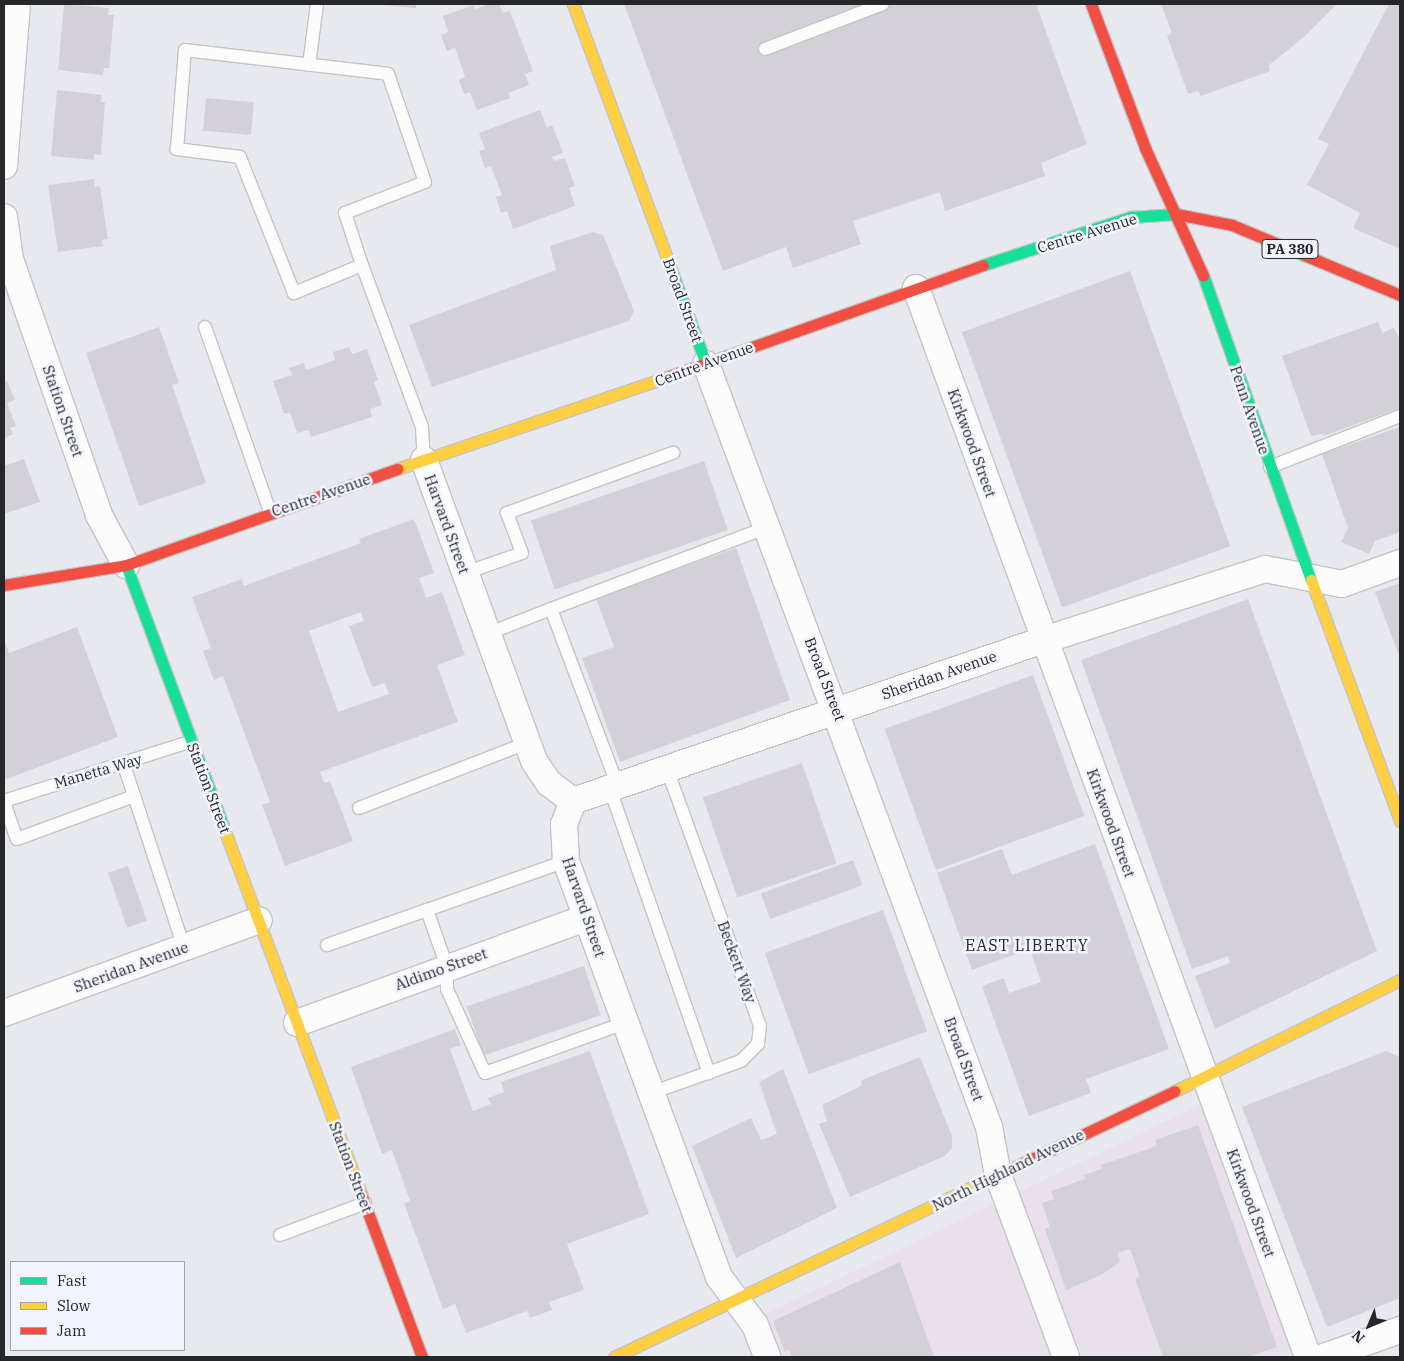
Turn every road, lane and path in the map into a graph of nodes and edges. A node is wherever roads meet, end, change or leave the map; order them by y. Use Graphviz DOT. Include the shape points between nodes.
graph roads {
  1 [pos="17,4"];
  2 [pos="317,4"];
  3 [pos="573,4"];
  4 [pos="883,4"];
  5 [pos="1091,4"];
  6 [pos="765,50"];
  7 [pos="309,65"];
  8 [pos="4,166"];
  9 [pos="1176,214"];
  10 [pos="4,217"];
  11 [pos="362,265"];
  12 [pos="916,288"];
  13 [pos="1400,295"];
  14 [pos="205,327"];
  15 [pos="706,364"];
  16 [pos="1400,416"];
  17 [pos="673,453"];
  18 [pos="424,460"];
  19 [pos="1270,467"];
  20 [pos="270,512"];
  21 [pos="765,528"];
  22 [pos="1400,563"];
  23 [pos="126,565"];
  24 [pos="465,573"];
  25 [pos="1310,578"];
  26 [pos="4,585"];
  27 [pos="550,609"];
  28 [pos="487,634"];
  29 [pos="1044,640"];
  30 [pos="837,710"];
  31 [pos="192,741"];
  32 [pos="527,743"];
  33 [pos="124,765"];
  34 [pos="667,769"];
  35 [pos="614,787"];
  36 [pos="134,796"];
  37 [pos="573,801"];
  38 [pos="4,802"];
  39 [pos="359,808"];
  40 [pos="1400,821"];
  41 [pos="566,861"];
  42 [pos="427,910"];
  43 [pos="586,918"];
  44 [pos="259,920"];
  45 [pos="327,945"];
  46 [pos="184,947"];
  47 [pos="447,967"];
  48 [pos="1400,980"];
  49 [pos="4,1013"];
  50 [pos="297,1024"];
  51 [pos="625,1024"];
  52 [pos="709,1073"];
  53 [pos="1205,1077"];
  54 [pos="651,1093"];
  55 [pos="998,1175"];
  56 [pos="365,1203"];
  57 [pos="280,1235"];
  58 [pos="734,1298"];
  59 [pos="1400,1330"];
  60 [pos="422,1357"];
  61 [pos="614,1357"];
  62 [pos="767,1357"];
  63 [pos="1066,1357"];
  64 [pos="1308,1357"];
  65 [pos="1324,1357"];
  1 -- 8 [label="street"];
  2 -- 7 [label="lane"];
  3 -- 15 [label="main road, Broad Street"];
  4 -- 6 [label="lane"];
  5 -- 9 [label="main road, Penn Avenue" via="1146,148"];
  7 -- 11 [label="lane" via="388,74 425,182 345,213"];
  7 -- 11 [label="lane" via="185,50 177,149 240,157 294,293"];
  9 -- 12 [label="main road, Centre Avenue / PA 380" via="1131,217"];
  9 -- 13 [label="main road, Centre Avenue / PA 380" via="1232,224"];
  9 -- 19 [label="main road, Penn Avenue" via="1206,283"];
  10 -- 23 [label="street, Station Street" via="10,259 99,515"];
  11 -- 18 [label="lane" via="422,427"];
  12 -- 15 [label="main road, Centre Avenue / PA 380"];
  12 -- 29 [label="street, Kirkwood Street"];
  14 -- 20 [label="lane"];
  15 -- 18 [label="main road, Centre Avenue / PA 380"];
  15 -- 21 [label="street, Broad Street"];
  16 -- 19 [label="lane"];
  17 -- 24 [label="lane" via="507,513 522,553"];
  18 -- 20 [label="main road, Centre Avenue / PA 380"];
  18 -- 24 [label="street, Harvard Street"];
  19 -- 25 [label="main road, Penn Avenue"];
  20 -- 23 [label="main road, Centre Avenue / PA 380"];
  21 -- 27 [label="lane"];
  21 -- 30 [label="street, Broad Street"];
  22 -- 25 [label="street, Sheridan Avenue" via="1342,584"];
  23 -- 26 [label="main road, Centre Avenue"];
  23 -- 31 [label="main road, Station Street"];
  24 -- 28 [label="street, Harvard Street"];
  25 -- 29 [label="street, Sheridan Avenue" via="1265,570"];
  25 -- 40 [label="main road, Penn Avenue"];
  27 -- 28 [label="lane"];
  27 -- 35 [label="lane"];
  28 -- 32 [label="street, Harvard Street"];
  29 -- 30 [label="street, Sheridan Avenue"];
  29 -- 53 [label="street, Kirkwood Street"];
  30 -- 34 [label="street, Sheridan Avenue"];
  30 -- 55 [label="street, Broad Street" via="989,1127"];
  31 -- 33 [label="lane, Manetta Way"];
  31 -- 44 [label="main road, Station Street"];
  32 -- 37 [label="street, Harvard Street" via="549,783"];
  32 -- 39 [label="lane"];
  33 -- 36 [label="lane"];
  33 -- 38 [label="lane, Manetta Way" via="106,766"];
  34 -- 35 [label="street, Sheridan Avenue"];
  34 -- 52 [label="lane, Beckett Way" via="760,1026 758,1044 741,1061"];
  35 -- 37 [label="street, Sheridan Avenue"];
  35 -- 52 [label="lane"];
  36 -- 38 [label="lane" via="18,839"];
  36 -- 46 [label="lane"];
  37 -- 41 [label="street, Harvard Street" via="564,824"];
  41 -- 42 [label="lane"];
  41 -- 43 [label="street, Harvard Street"];
  42 -- 45 [label="lane"];
  42 -- 47 [label="lane"];
  43 -- 47 [label="street, Aldimo Street"];
  43 -- 51 [label="street, Harvard Street"];
  44 -- 46 [label="street, Sheridan Avenue"];
  44 -- 50 [label="main road, Station Street"];
  46 -- 49 [label="street, Sheridan Avenue"];
  47 -- 50 [label="street, Aldimo Street"];
  47 -- 51 [label="lane" via="447,989 485,1072"];
  48 -- 53 [label="main road, North Highland Avenue"];
  50 -- 56 [label="main road, Station Street"];
  51 -- 54 [label="street, Harvard Street"];
  52 -- 54 [label="lane, Beckett Way"];
  53 -- 55 [label="main road, North Highland Avenue"];
  53 -- 64 [label="street, Kirkwood Street"];
  54 -- 58 [label="street, Harvard Street" via="719,1277"];
  55 -- 58 [label="main road, North Highland Avenue"];
  55 -- 63 [label="street, Broad Street"];
  56 -- 57 [label="lane"];
  56 -- 60 [label="main road, Station Street"];
  58 -- 61 [label="main road, North Highland Avenue"];
  58 -- 62 [label="street, Harvard Street" via="755,1325"];
  59 -- 65 [label="street"];
}
